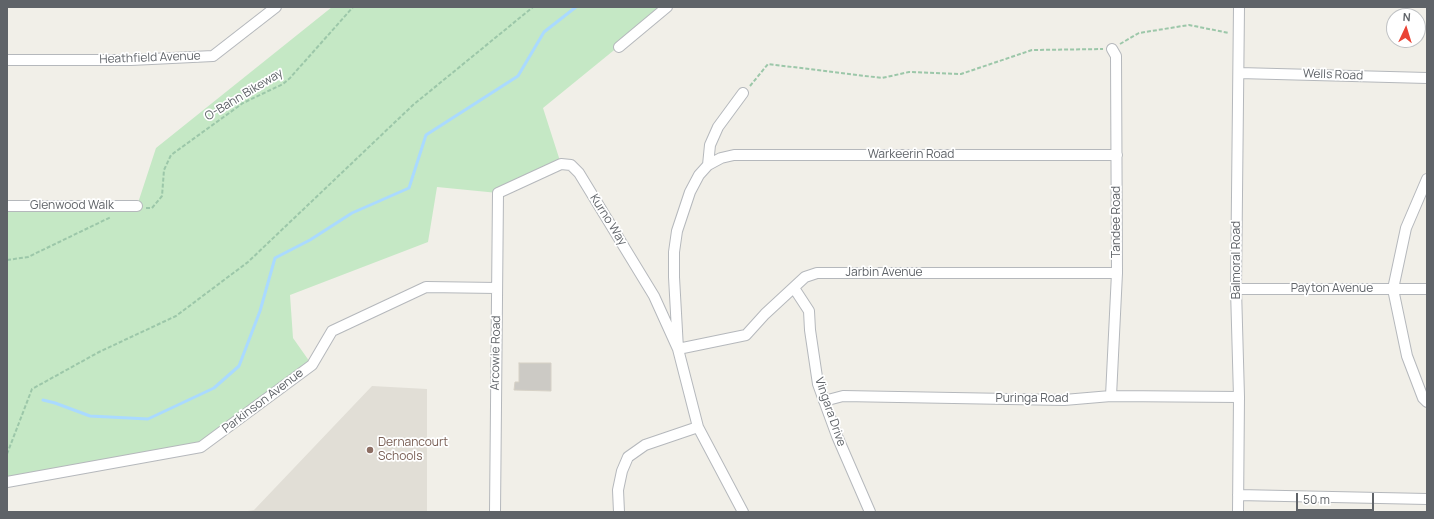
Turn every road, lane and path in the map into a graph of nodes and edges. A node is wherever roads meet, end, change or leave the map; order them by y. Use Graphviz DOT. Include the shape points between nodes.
graph roads {
  1 [pos="276,7"];
  2 [pos="354,7"];
  3 [pos="533,7"];
  4 [pos="667,7"];
  5 [pos="1239,7"];
  6 [pos="1239,33"];
  7 [pos="619,47"];
  8 [pos="1112,49"];
  9 [pos="7,60"];
  10 [pos="1239,73"];
  11 [pos="1427,78"];
  12 [pos="743,93"];
  13 [pos="1117,154"];
  14 [pos="708,164"];
  15 [pos="1427,179"];
  16 [pos="498,193"];
  17 [pos="7,206"];
  18 [pos="134,206"];
  19 [pos="7,260"];
  20 [pos="1117,273"];
  21 [pos="497,288"];
  22 [pos="794,288"];
  23 [pos="1236,288"];
  24 [pos="1393,289"];
  25 [pos="1427,289"];
  26 [pos="678,349"];
  27 [pos="1111,396"];
  28 [pos="1239,397"];
  29 [pos="824,401"];
  30 [pos="1427,402"];
  31 [pos="698,427"];
  32 [pos="7,454"];
  33 [pos="7,482"];
  34 [pos="1238,495"];
  35 [pos="1427,499"];
  36 [pos="495,512"];
  37 [pos="619,512"];
  38 [pos="743,512"];
  39 [pos="870,512"];
  40 [pos="1238,512"];
  1 -- 9 [label="street, Heathfield Avenue" via="213,56 131,60"];
  2 -- 18 [label="path, O-Bahn Bikeway" via="286,81 239,106 171,155 164,170 162,196 158,203 152,208"];
  3 -- 32 [label="path" via="413,105 248,262 176,316 99,352 32,390"];
  4 -- 7 [label="street"];
  5 -- 6 [label="street, Balmoral Road"];
  6 -- 8 [label="path" via="1226,33 1189,25 1138,33"];
  6 -- 10 [label="street, Balmoral Road"];
  8 -- 12 [label="path" via="1032,50 961,74 909,72 882,78 768,64"];
  8 -- 13 [label="street, Tandee Road" via="1116,56"];
  10 -- 11 [label="street, Wells Road"];
  10 -- 23 [label="street, Balmoral Road"];
  12 -- 14 [label="street" via="718,127 710,145"];
  13 -- 14 [label="street, Warkeerin Road" via="734,155"];
  13 -- 20 [label="street, Tandee Road"];
  14 -- 26 [label="street" via="690,192 677,231 674,277"];
  15 -- 24 [label="street" via="1406,228"];
  16 -- 21 [label="street, Arcowie Road"];
  16 -- 26 [label="street, Kurno Way" via="562,164 571,165 579,173 654,296"];
  17 -- 18 [label="street, Glenwood Walk"];
  18 -- 19 [label="path" via="28,257"];
  20 -- 22 [label="street, Jarbin Avenue" via="818,273 804,277"];
  20 -- 27 [label="street, Tandee Road"];
  21 -- 33 [label="street, Parkinson Avenue" via="426,287 332,331 312,364 201,447"];
  21 -- 36 [label="street, Arcowie Road"];
  22 -- 26 [label="street, Jarbin Avenue" via="746,335"];
  22 -- 29 [label="street, Vingara Drive" via="809,311 818,384"];
  23 -- 24 [label="street, Payton Avenue"];
  23 -- 28 [label="street, Balmoral Road"];
  24 -- 25 [label="street, Payton Avenue"];
  24 -- 30 [label="street" via="1406,356"];
  26 -- 31 [label="street"];
  27 -- 28 [label="street, Puringa Road"];
  27 -- 29 [label="street, Puringa Road" via="1064,400 843,396"];
  28 -- 34 [label="street, Balmoral Road"];
  29 -- 39 [label="street, Vingara Drive"];
  31 -- 37 [label="street" via="645,445 628,457 620,483"];
  31 -- 38 [label="street"];
  34 -- 35 [label="street"];
  34 -- 40 [label="street, Balmoral Road"];
}
